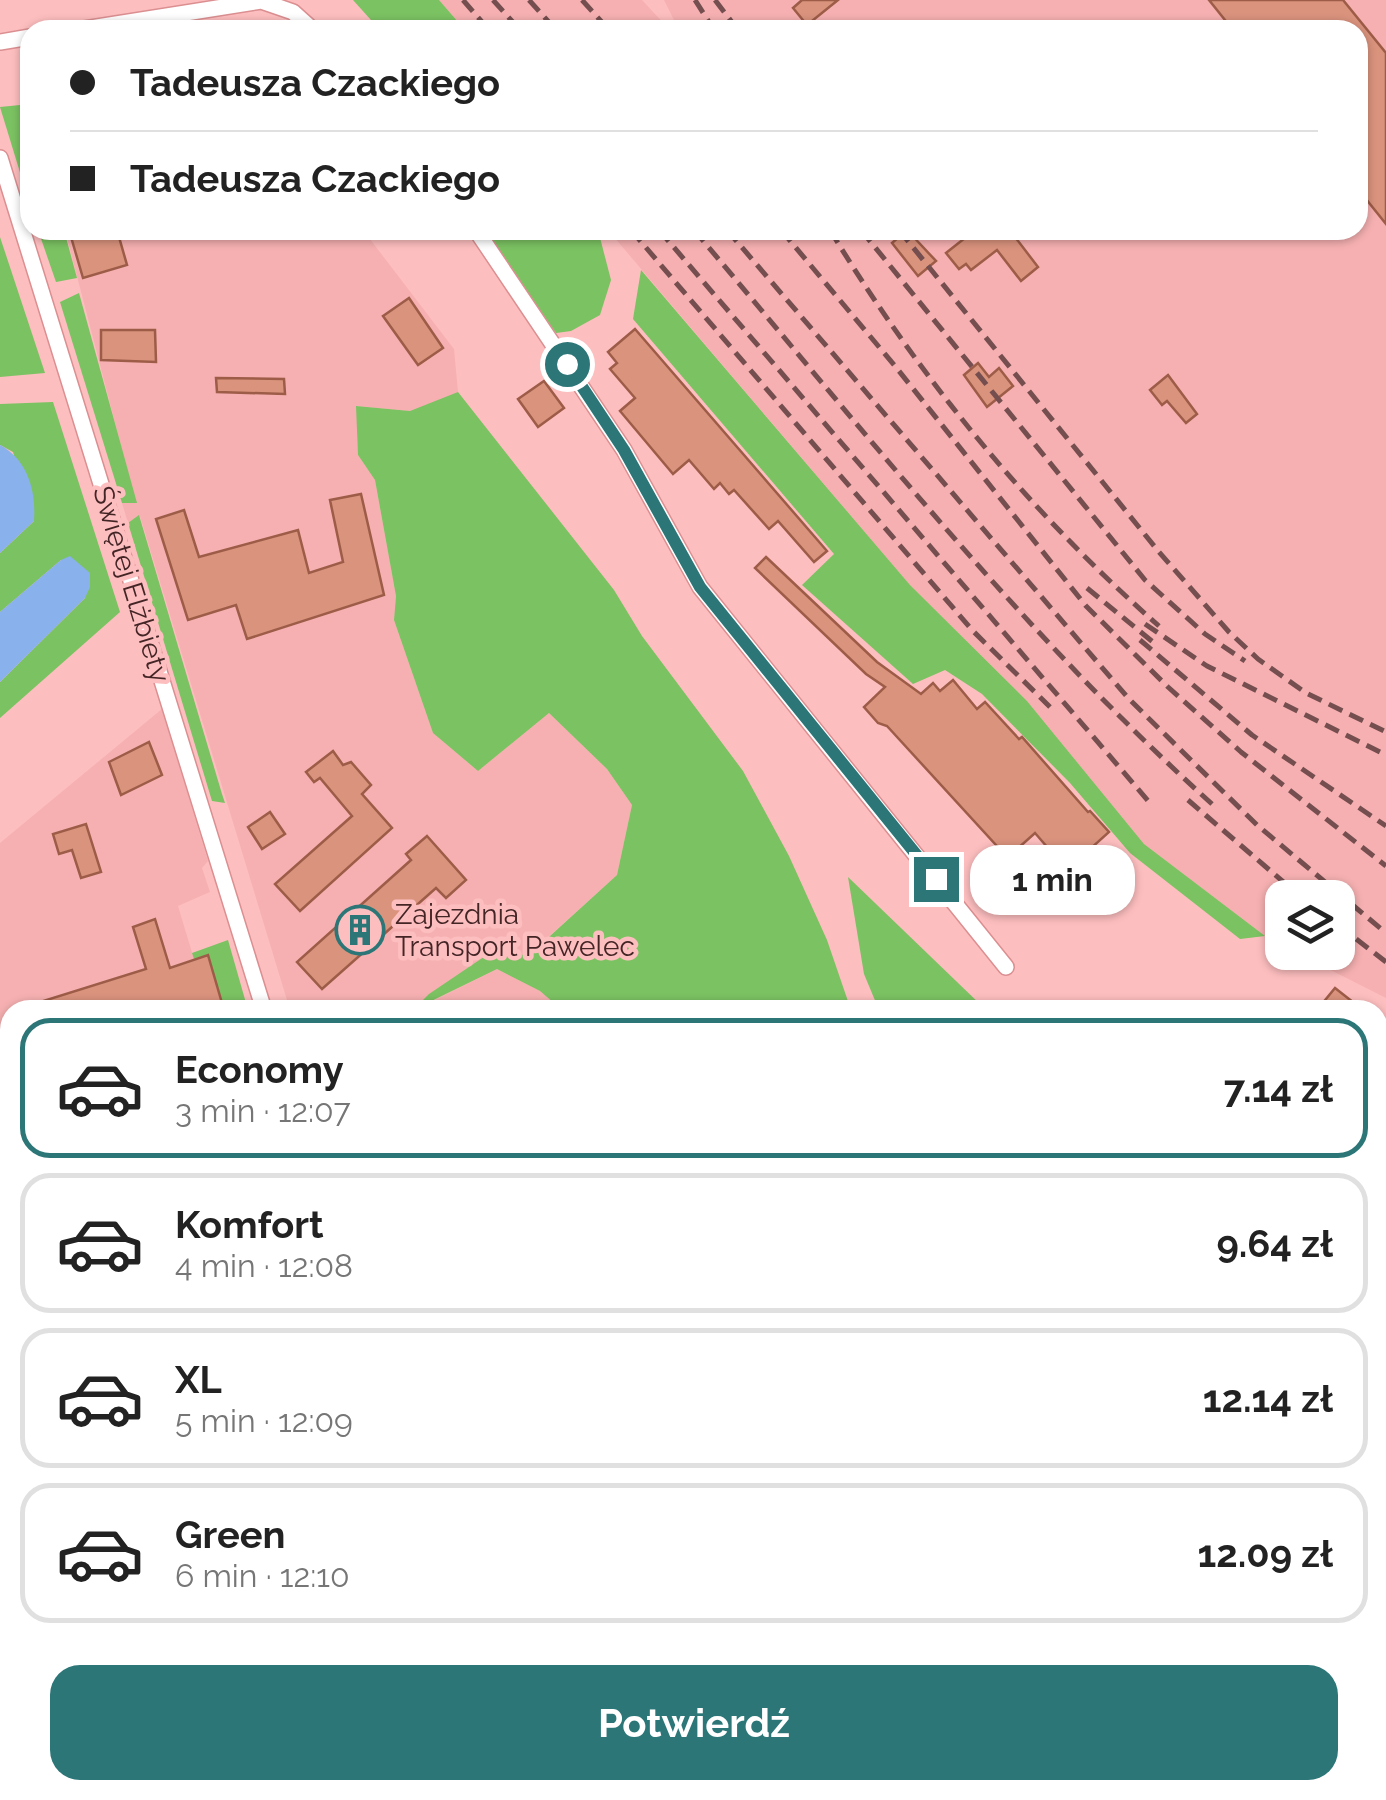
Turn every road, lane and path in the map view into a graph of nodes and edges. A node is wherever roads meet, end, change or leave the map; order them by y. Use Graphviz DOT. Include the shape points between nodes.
graph roads {
  1 [pos="141,20"];
  2 [pos="302,20"];
  3 [pos="0,158"];
  4 [pos="20,223"];
  5 [pos="25,240"];
  6 [pos="483,240"];
  7 [pos="1006,967"];
  8 [pos="261,1000"];
  1 -- 2 [label="street" via="261,1"];
  3 -- 4 [label="street, Świętej Elżbiety"];
  5 -- 8 [label="street, Świętej Elżbiety"];
  6 -- 7 [label="street" via="624,450 700,587"];
}
